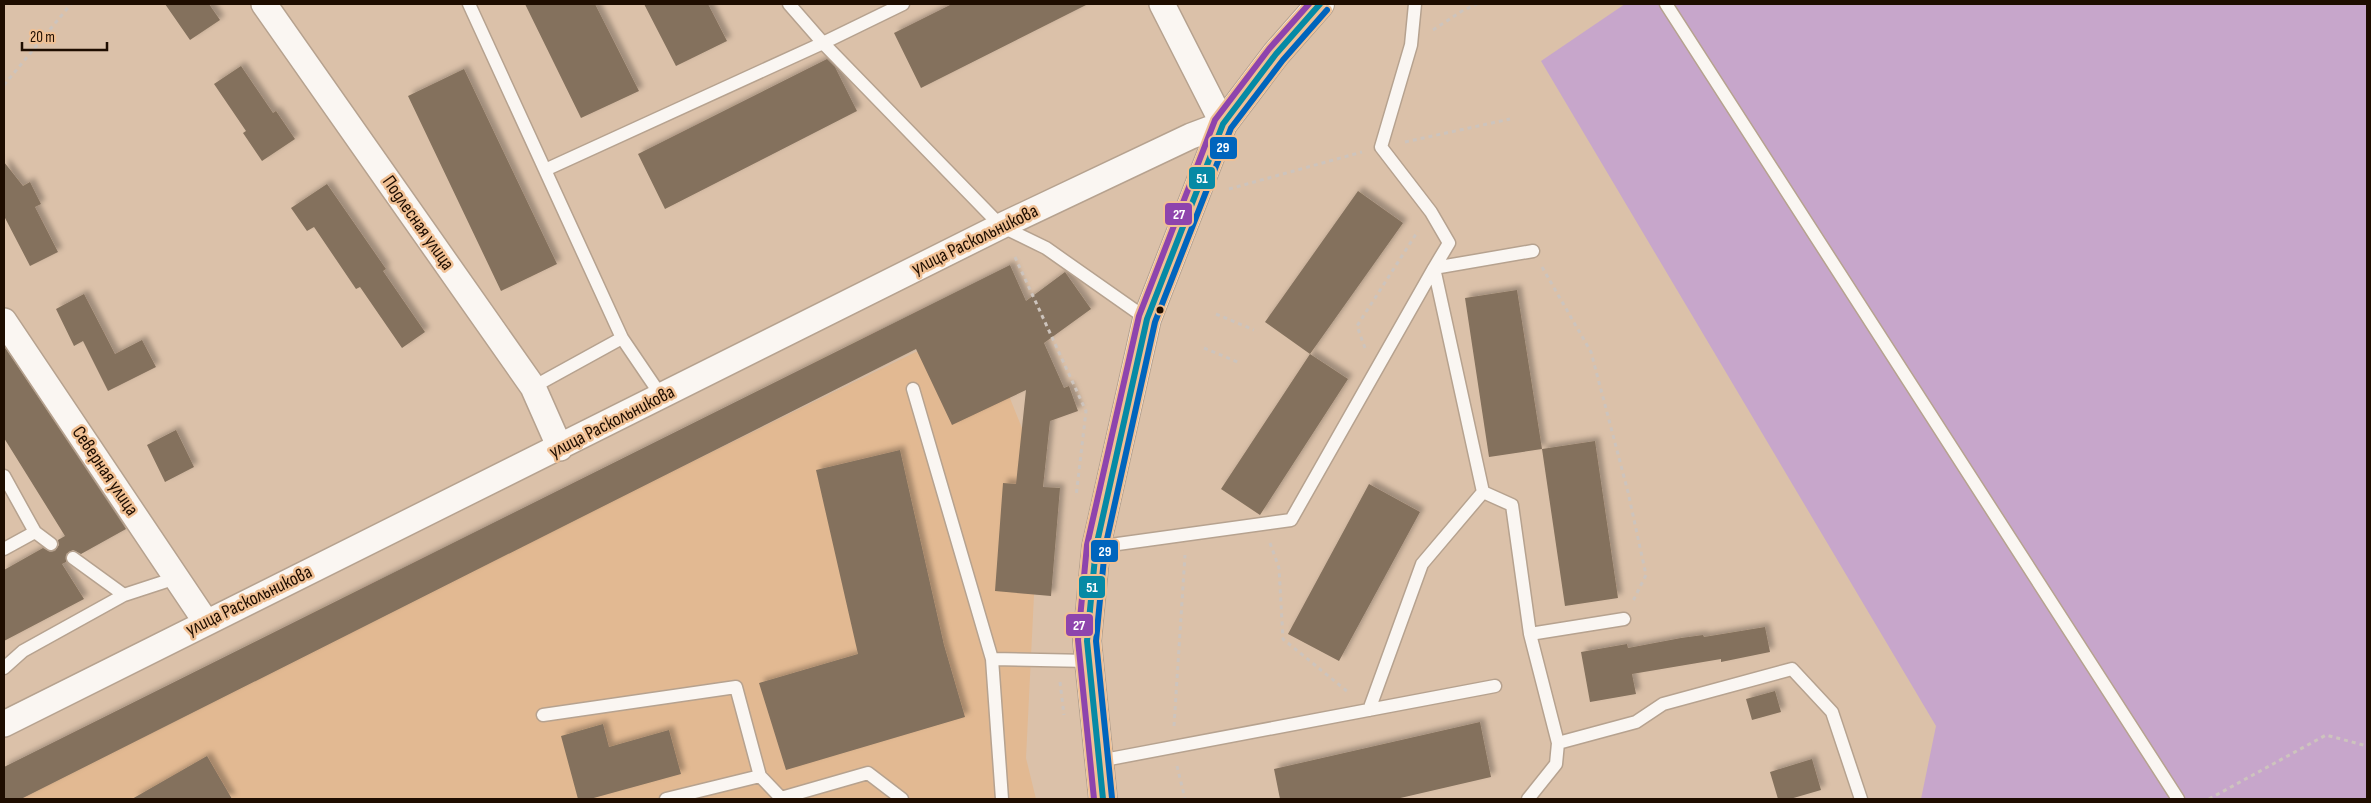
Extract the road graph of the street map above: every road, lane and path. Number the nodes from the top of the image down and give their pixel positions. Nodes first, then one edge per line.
1 (71, 4) edge
2 (264, 4) edge
3 (469, 4) edge
4 (789, 4) edge
5 (903, 4) edge
6 (1162, 4) edge
7 (1320, 4) edge
8 (1415, 4) edge
9 (1477, 4) edge
10 (1666, 4) edge
11 (823, 43) junction
12 (1411, 45) junction
13 (4, 85) edge
14 (1510, 119) dead end
15 (1224, 124) junction
16 (1381, 147) junction
17 (545, 170) junction
18 (1195, 199) junction
19 (1431, 212) junction
20 (1001, 226) junction
21 (1533, 251) joint
22 (1434, 268) junction
23 (1151, 310) junction
24 (1216, 314) dead end
25 (4, 321) edge
26 (1254, 330) dead end
27 (622, 338) junction
28 (1204, 348) dead end
29 (1240, 363) dead end
30 (1374, 374) junction
31 (533, 387) junction
32 (913, 389) dead end
33 (662, 397) junction
34 (560, 448) junction
35 (4, 476) edge
36 (1483, 492) junction
37 (1075, 506) dead end
38 (1262, 524) junction
39 (34, 532) junction
40 (1186, 534) junction
41 (51, 544) dead end
42 (1096, 547) junction
43 (4, 549) edge
44 (73, 558) dead end
45 (176, 578) junction
46 (124, 595) junction
47 (1624, 619) joint
48 (206, 622) junction
49 (1530, 634) junction
50 (992, 659) junction
51 (1057, 660) junction
52 (1089, 661) junction
53 (4, 668) edge
54 (1496, 686) dead end
55 (1369, 710) junction
56 (543, 715) dead end
57 (1064, 720) dead end
58 (4, 724) edge
59 (1558, 743) junction
60 (2367, 746) edge
61 (1173, 747) junction
62 (1099, 761) junction
63 (760, 776) junction
64 (782, 798) edge
65 (666, 799) edge
66 (902, 799) edge
67 (1002, 799) edge
68 (1103, 799) edge
69 (1184, 799) edge
70 (1528, 799) edge
71 (1861, 799) edge
72 (2178, 799) edge
73 (2209, 799) edge

1 - 13 path
2 - 31 street, Подлесная улица
3 - 17 lane
4 - 11 lane
5 - 11 lane
6 - 15 street
7 - 15 main road
8 - 12 lane
9 - 12 path
10 - 72 lane
11 - 17 lane
11 - 20 lane
12 - 16 lane
14 - 16 path
15 - 18 main road
15 - 20 street, улица Раскольникова
16 - 18 path
16 - 19 lane
17 - 27 lane
18 - 23 main road
19 - 22 lane
19 - 30 path
20 - 23 lane
20 - 33 street, улица Раскольникова
20 - 37 path
21 - 22 lane
21 - 47 path
22 - 30 lane
22 - 36 lane
23 - 42 main road
24 - 26 path
25 - 45 street, Северная улица
27 - 31 lane
27 - 33 lane
28 - 29 path
30 - 38 lane
31 - 34 street, Подлесная улица
32 - 50 lane
33 - 34 street, улица Раскольникова
34 - 48 street, улица Раскольникова
35 - 39 lane
36 - 49 lane
36 - 55 lane
38 - 40 lane
38 - 55 path
39 - 41 lane
39 - 43 lane
40 - 42 lane
40 - 61 path
42 - 52 main road
44 - 46 lane
45 - 46 lane
45 - 48 street, Северная улица
46 - 53 lane
47 - 49 lane
48 - 58 street, улица Раскольникова
49 - 59 lane
50 - 51 lane
50 - 67 lane
51 - 52 lane
51 - 57 path
52 - 62 main road
54 - 55 lane
55 - 61 lane
56 - 63 lane
59 - 70 lane
59 - 71 lane
60 - 73 path
61 - 62 lane
61 - 69 path
62 - 68 main road
63 - 64 lane
63 - 65 lane
64 - 66 lane

